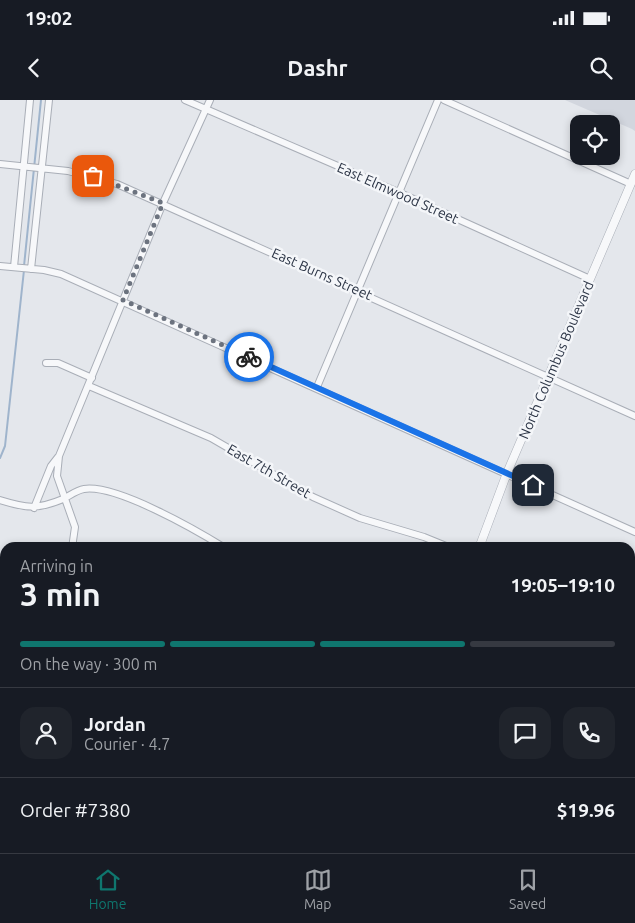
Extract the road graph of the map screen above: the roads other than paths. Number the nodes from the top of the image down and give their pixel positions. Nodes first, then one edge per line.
1 (30, 100) edge
2 (49, 100) edge
3 (185, 100) edge
4 (210, 100) edge
5 (438, 100) edge
6 (444, 100) edge
7 (206, 109) junction
8 (0, 164) edge
9 (23, 166) junction
10 (42, 168) junction
11 (635, 174) edge
12 (631, 184) junction
13 (398, 192) junction
14 (163, 203) junction
15 (0, 266) edge
16 (14, 267) junction
17 (31, 269) junction
18 (590, 279) junction
19 (358, 290) junction
20 (123, 300) junction
21 (46, 363) dead end
22 (549, 377) junction
23 (92, 378) junction
24 (89, 386) junction
25 (316, 387) junction
26 (635, 416) edge
27 (59, 456) junction
28 (507, 473) junction
29 (64, 498) junction
30 (0, 500) edge
31 (34, 508) junction
32 (635, 532) edge
33 (73, 542) edge
34 (215, 542) edge
35 (438, 542) edge
36 (481, 542) edge

1 - 9 street
2 - 10 street
3 - 7 street, East Elmwood Street
4 - 7 street
5 - 13 street
6 - 12 street
7 - 13 street, East Elmwood Street
7 - 14 street
8 - 9 street, East Burns Street
9 - 10 street, East Burns Street
9 - 16 street
10 - 14 street, East Burns Street
10 - 17 street
11 - 12 street, North Columbus Boulevard
12 - 18 street, North Columbus Boulevard
13 - 18 street, East Elmwood Street
13 - 19 street
14 - 19 street, East Burns Street
14 - 20 street
15 - 16 street
16 - 17 street
17 - 20 street
18 - 22 street, North Columbus Boulevard
19 - 22 street, East Burns Street
19 - 25 street
20 - 23 street
20 - 25 street
21 - 23 street
22 - 26 street, East Burns Street
22 - 28 street, North Columbus Boulevard
23 - 24 street
24 - 27 street
24 - 35 street, East 7th Street
25 - 28 street
27 - 29 street
27 - 31 street
28 - 32 street
28 - 36 street, North Columbus Boulevard
29 - 31 street
29 - 33 street
29 - 34 street
30 - 31 street

